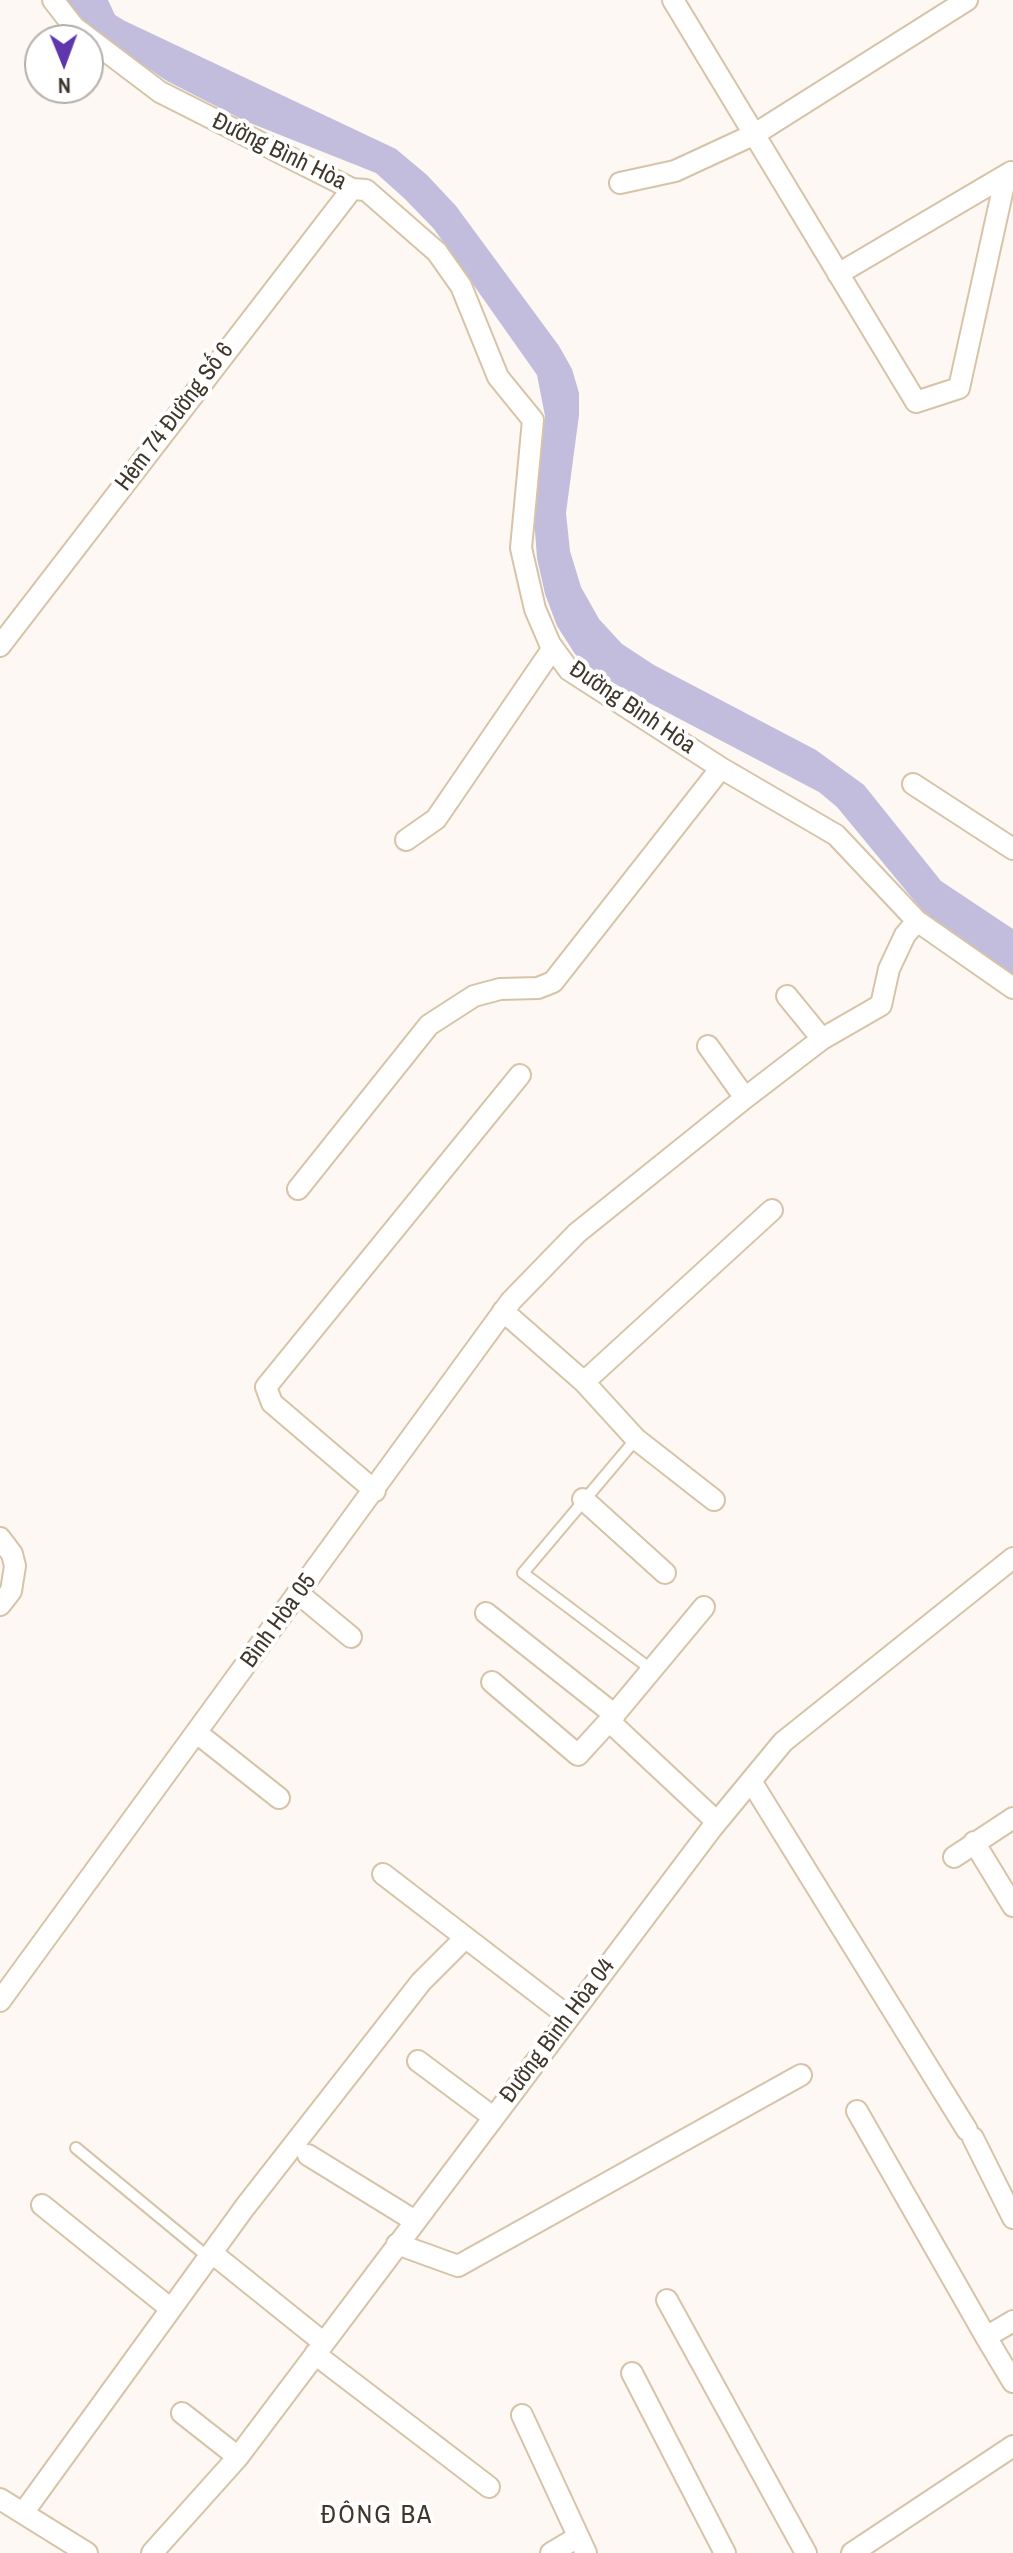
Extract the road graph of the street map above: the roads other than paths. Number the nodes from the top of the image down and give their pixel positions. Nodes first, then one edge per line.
1 (53, 0) edge
2 (673, 0) edge
3 (967, 0) edge
4 (755, 134) junction
5 (1010, 172) edge
6 (620, 183) dead end
7 (352, 189) junction
8 (838, 274) junction
9 (0, 646) edge
10 (553, 648) junction
11 (721, 768) junction
12 (913, 784) dead end
13 (406, 840) dead end
14 (1013, 849) edge
15 (917, 921) junction
16 (1013, 988) edge
17 (787, 996) dead end
18 (822, 1039) junction
19 (708, 1046) dead end
20 (520, 1075) dead end
21 (745, 1098) junction
22 (298, 1189) dead end
23 (772, 1210) dead end
24 (503, 1311) junction
25 (584, 1382) junction
26 (636, 1439) junction
27 (375, 1491) junction
28 (583, 1499) junction
29 (714, 1500) dead end
30 (0, 1538) edge
31 (1013, 1558) edge
32 (665, 1573) dead end
33 (299, 1594) junction
34 (0, 1605) edge
35 (704, 1607) dead end
36 (486, 1613) dead end
37 (351, 1637) dead end
38 (652, 1670) junction
39 (492, 1682) dead end
40 (612, 1718) junction
41 (197, 1733) junction
42 (751, 1781) junction
43 (279, 1798) dead end
44 (1013, 1818) edge
45 (717, 1822) junction
46 (974, 1842) junction
47 (954, 1857) dead end
48 (383, 1874) dead end
49 (1013, 1906) edge
50 (465, 1938) junction
51 (0, 2001) edge
52 (569, 2017) junction
53 (418, 2061) dead end
54 (801, 2075) dead end
55 (857, 2111) dead end
56 (493, 2117) junction
57 (76, 2148) dead end
58 (308, 2155) dead end
59 (42, 2205) dead end
60 (1013, 2218) edge
61 (415, 2221) junction
62 (397, 2244) junction
63 (210, 2255) junction
64 (667, 2300) dead end
65 (171, 2309) junction
66 (1013, 2321) edge
67 (986, 2337) junction
68 (320, 2349) junction
69 (632, 2373) dead end
70 (1013, 2382) edge
71 (182, 2413) dead end
72 (522, 2415) dead end
73 (1013, 2446) edge
74 (238, 2457) junction
75 (489, 2487) dead end
76 (0, 2499) edge
77 (23, 2513) junction
78 (582, 2545) edge
79 (87, 2553) edge
80 (152, 2553) edge
81 (551, 2553) edge
82 (725, 2553) edge
83 (806, 2553) edge
84 (852, 2553) edge

1 - 7 street, Đường Bình Hòa
2 - 4 street
3 - 4 street
4 - 6 street
4 - 8 street
5 - 8 street
5 - 8 street
7 - 9 street, Hẻm 74 Đường Số 6
7 - 10 street, Đường Bình Hòa
10 - 11 street, Đường Bình Hòa
10 - 13 street
11 - 15 street, Đường Bình Hòa
11 - 22 street
12 - 14 street
15 - 16 street, Đường Bình Hòa
15 - 18 street
17 - 18 street
18 - 21 street
19 - 21 street
20 - 27 street
21 - 24 street, Bình Hòa 05
23 - 25 street
24 - 25 street
24 - 27 street, Bình Hòa 05
25 - 26 street
26 - 28 lane
26 - 29 street
27 - 33 street, Bình Hòa 05
28 - 32 street
28 - 38 lane
30 - 34 street
31 - 42 street, Đường Bình Hòa 04
33 - 37 street
33 - 41 street, Bình Hòa 05
35 - 38 street
36 - 40 street
38 - 40 street
39 - 40 street
40 - 45 street
41 - 43 street
41 - 51 street, Bình Hòa 05
42 - 45 street, Đường Bình Hòa 04
42 - 60 street
44 - 46 street
45 - 52 street, Đường Bình Hòa 04
46 - 47 street
46 - 49 street
48 - 50 street
50 - 52 street
50 - 63 street
52 - 56 street, Đường Bình Hòa 04
53 - 56 street
54 - 62 street
55 - 67 street
56 - 61 street, Đường Bình Hòa 04
57 - 63 lane
58 - 61 street
59 - 65 street
61 - 62 street, Đường Bình Hòa 04
62 - 68 street, Đường Bình Hòa 04
63 - 65 street
63 - 68 street
64 - 83 street
65 - 77 street
66 - 67 street
67 - 70 street
68 - 74 street, Đường Bình Hòa 04
68 - 75 street
69 - 82 street
71 - 74 street
72 - 78 street
73 - 84 street
74 - 80 street, Đường Bình Hòa 04
76 - 77 street
77 - 79 street
78 - 81 street

